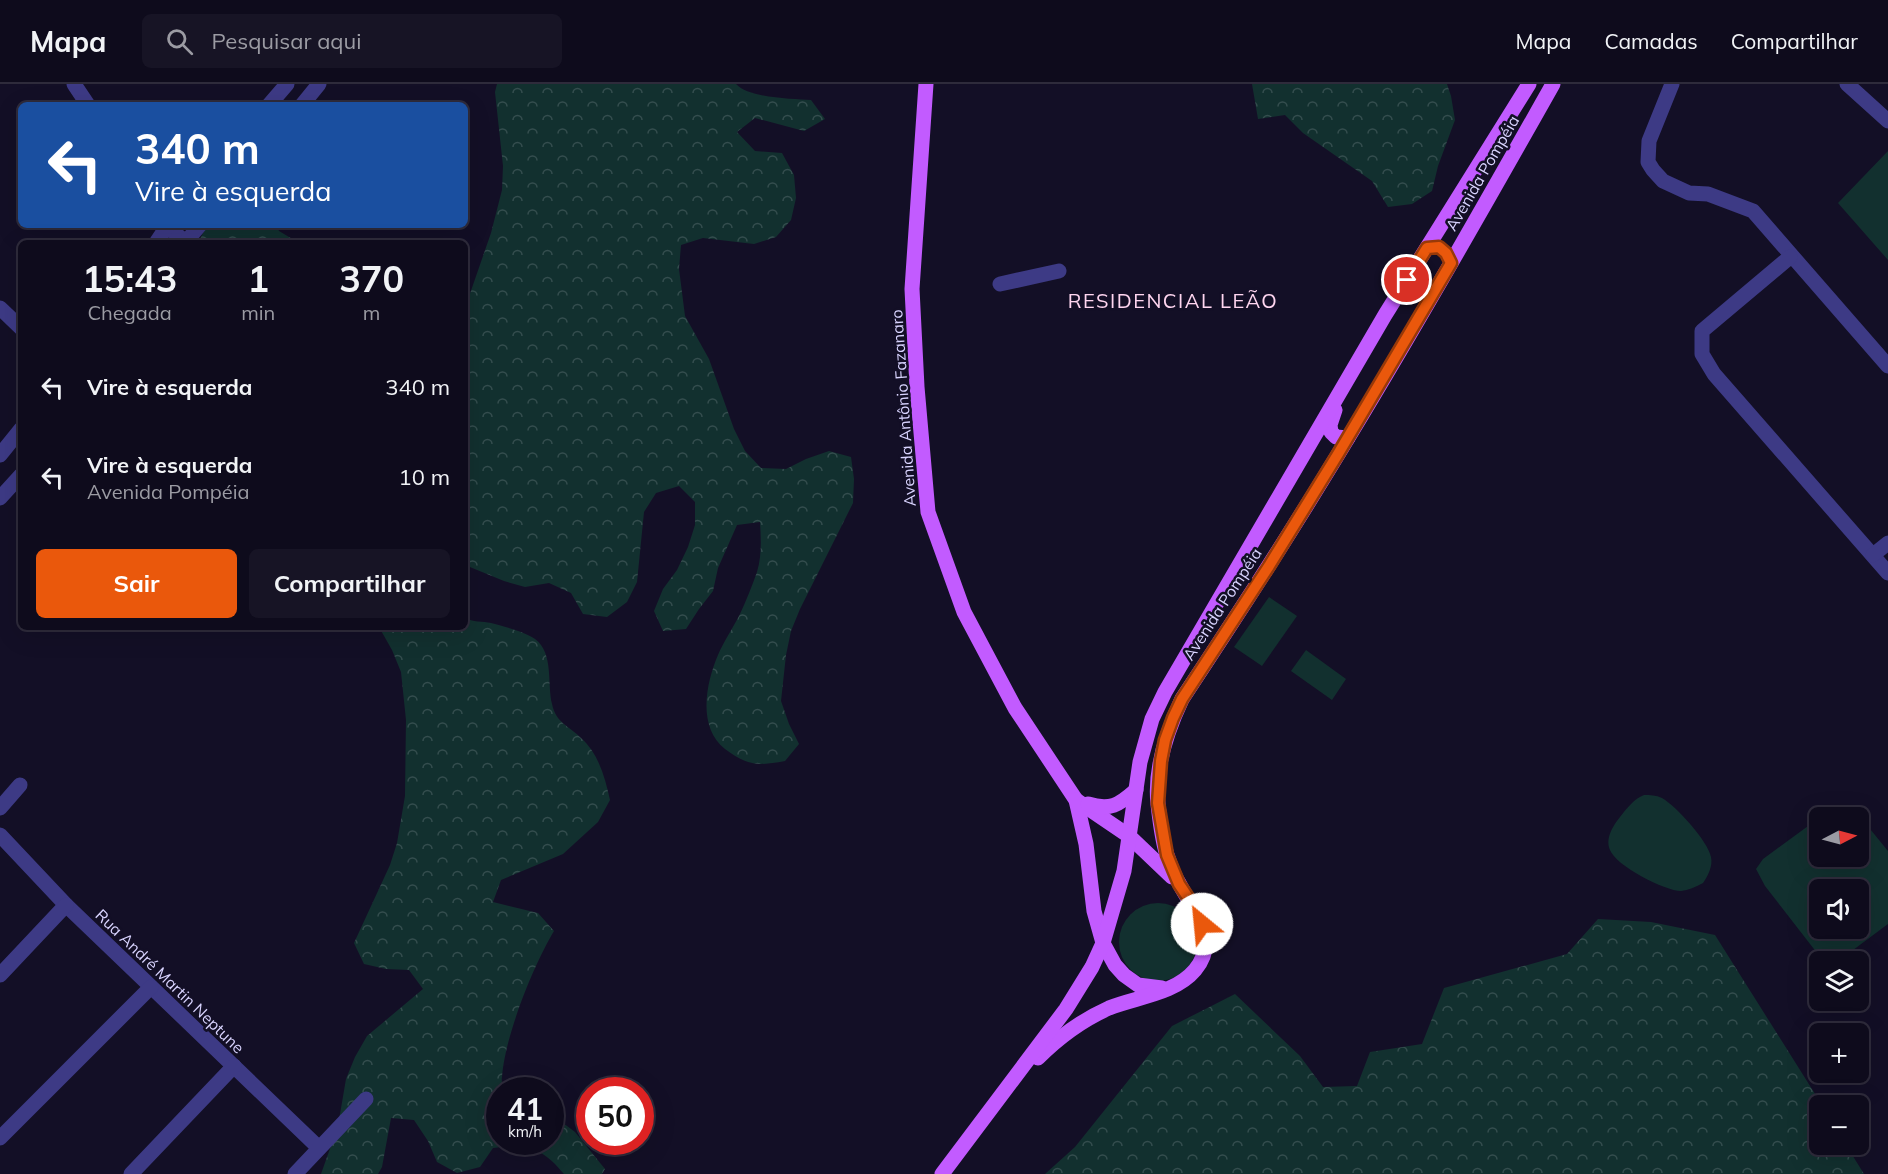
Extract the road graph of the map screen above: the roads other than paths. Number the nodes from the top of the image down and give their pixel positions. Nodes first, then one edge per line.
1 (74, 84) edge
2 (319, 84) edge
3 (926, 84) edge
4 (1529, 84) edge
5 (1553, 84) edge
6 (1672, 84) edge
7 (1847, 84) edge
8 (86, 102) edge
9 (304, 102) edge
10 (1888, 121) edge
11 (168, 228) edge
12 (198, 228) edge
13 (184, 240) edge
14 (188, 240) edge
15 (1427, 248) junction
16 (1790, 257) junction
17 (1451, 263) junction
18 (1059, 271) dead end
19 (1000, 284) dead end
20 (0, 308) edge
21 (18, 325) edge
22 (1888, 366) edge
23 (1342, 391) junction
24 (18, 433) edge
25 (1348, 438) junction
26 (0, 454) edge
27 (18, 478) edge
28 (0, 498) edge
29 (1888, 543) edge
30 (1883, 565) edge
31 (20, 785) dead end
32 (1136, 790) junction
33 (1076, 800) junction
34 (0, 808) edge
35 (0, 835) edge
36 (1129, 836) junction
37 (1179, 884) junction
38 (66, 905) junction
39 (1103, 943) junction
40 (0, 975) edge
41 (151, 987) junction
42 (1171, 987) junction
43 (234, 1066) junction
44 (1006, 1090) junction
45 (366, 1099) dead end
46 (0, 1138) edge
47 (319, 1148) junction
48 (131, 1174) edge
49 (295, 1174) edge
50 (942, 1174) edge

1 - 8 street
2 - 9 street
3 - 33 main road, Avenida Antônio Fazanaro
4 - 15 main road, Avenida Pompéia
5 - 17 main road, Avenida Pompéia
6 - 16 street
7 - 10 street
11 - 13 street
12 - 14 street
15 - 17 main road
15 - 23 main road, Avenida Pompéia
16 - 22 street
16 - 30 street
17 - 25 main road, Avenida Pompéia
18 - 19 street
20 - 21 street
23 - 25 main road
23 - 32 main road, Avenida Pompéia
24 - 26 street
25 - 37 main road, Avenida Pompéia
27 - 28 street
29 - 30 street
31 - 34 street
32 - 33 main road
32 - 36 main road, Avenida Pompéia
33 - 36 main road, Avenida Antônio Fazanaro
33 - 39 main road, Avenida Antônio Fazanaro
35 - 38 street, Rua André Martin Neptune
36 - 37 main road, Avenida Antônio Fazanaro
36 - 39 main road, Avenida Pompéia
37 - 42 main road, Avenida Pompéia
38 - 40 street
38 - 41 street, Rua André Martin Neptune
39 - 42 main road, Avenida Antônio Fazanaro
39 - 44 main road, Avenida Pompéia
41 - 43 street, Rua André Martin Neptune
41 - 46 street
42 - 44 main road, Avenida Pompéia
43 - 47 street, Rua André Martin Neptune
43 - 48 street
44 - 50 main road, Avenida Pompéia
45 - 47 street
47 - 49 street

